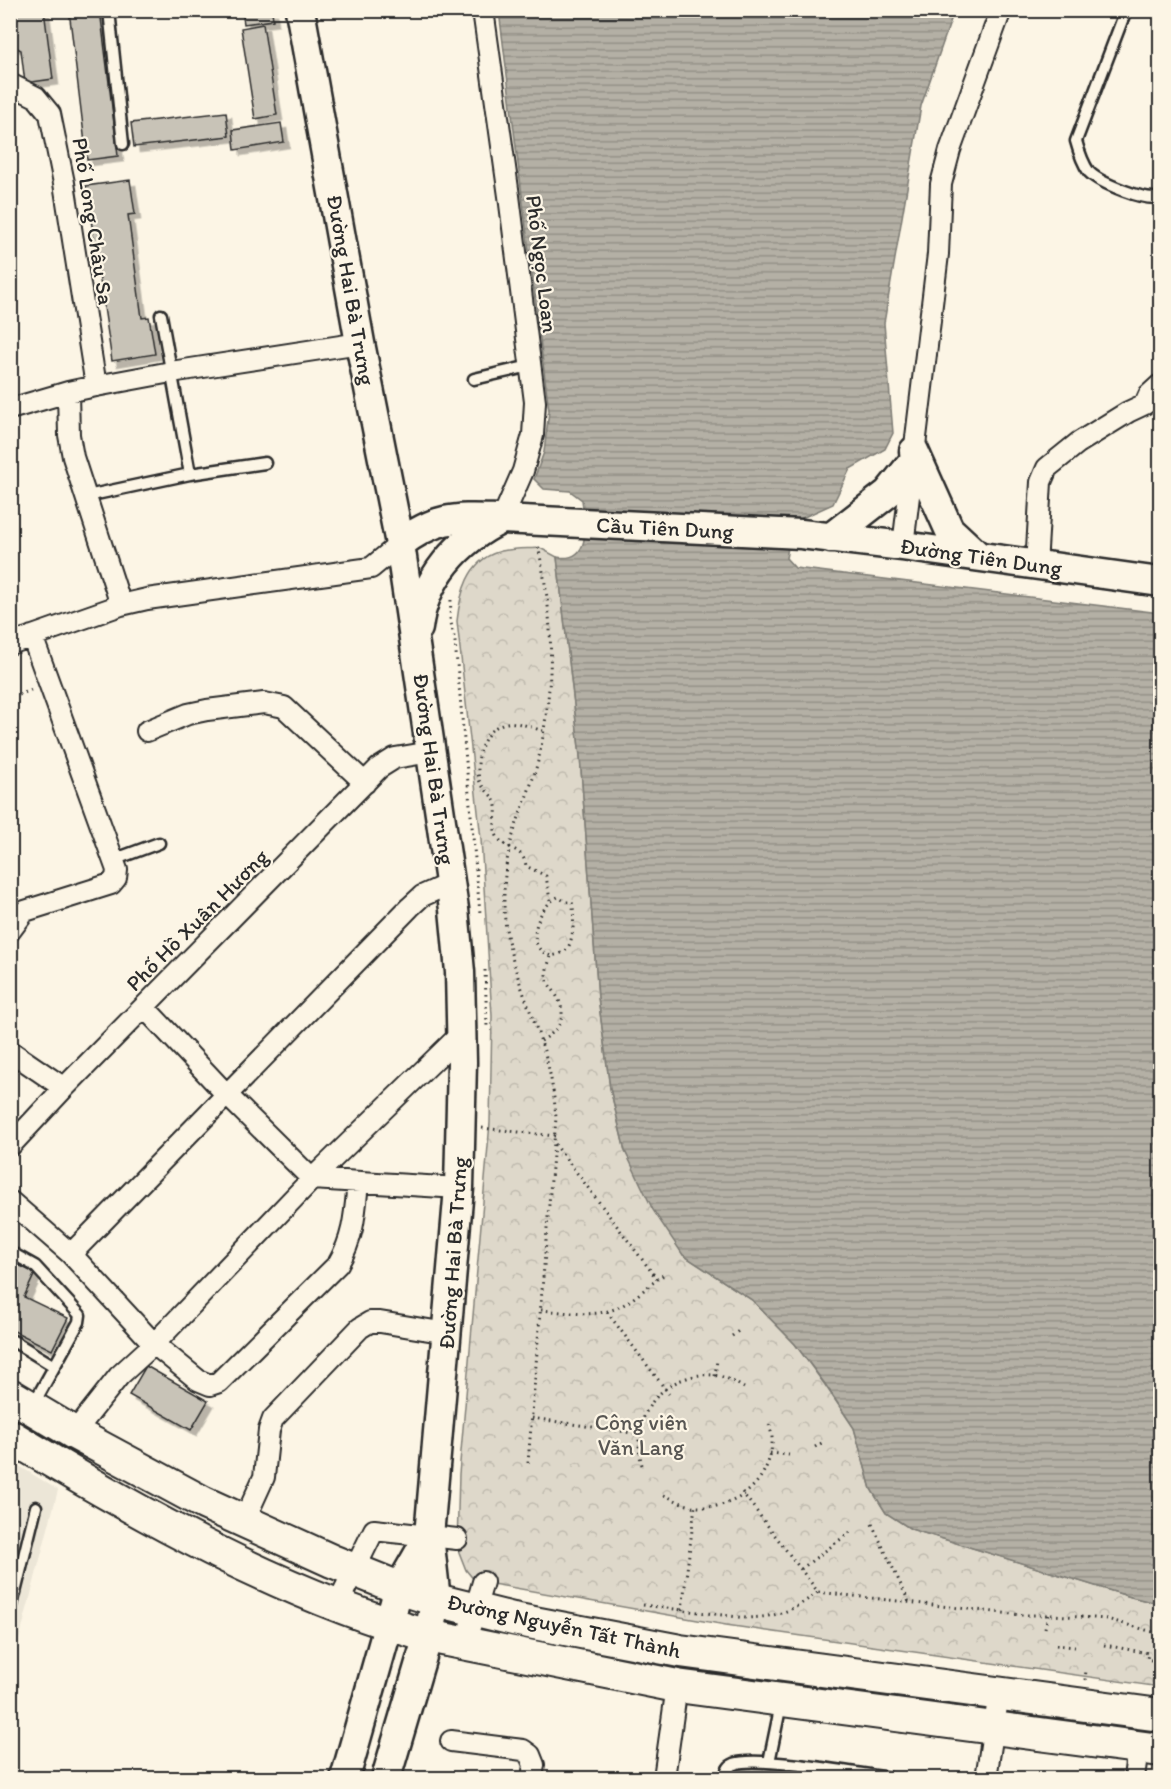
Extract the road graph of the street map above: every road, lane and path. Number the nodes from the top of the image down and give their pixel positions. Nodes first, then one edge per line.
1 (109, 10) edge
2 (300, 10) edge
3 (483, 10) edge
4 (1001, 10) edge
5 (1126, 10) edge
6 (10, 84) edge
7 (123, 144) dead end
8 (1161, 197) edge
9 (161, 315) dead end
10 (360, 343) junction
11 (530, 366) junction
12 (171, 372) junction
13 (474, 379) dead end
14 (1161, 385) edge
15 (96, 386) junction
16 (68, 392) junction
17 (1153, 408) edge
18 (10, 410) edge
19 (914, 456) junction
20 (265, 463) dead end
21 (190, 474) junction
22 (87, 496) junction
23 (523, 527) junction
24 (801, 534) joint
25 (830, 538) junction
26 (400, 544) junction
27 (903, 546) junction
28 (978, 556) junction
29 (1036, 566) junction
30 (1161, 582) edge
31 (121, 605) junction
32 (32, 636) junction
33 (10, 644) edge
34 (417, 660) junction
35 (147, 731) dead end
36 (543, 731) junction
37 (431, 752) junction
38 (365, 783) junction
39 (159, 843) dead end
40 (510, 847) junction
41 (113, 860) junction
42 (451, 883) junction
43 (550, 900) junction
44 (18, 909) edge
45 (10, 931) edge
46 (551, 956) junction
47 (144, 1007) junction
48 (462, 1033) junction
49 (541, 1041) junction
50 (10, 1051) edge
51 (64, 1088) junction
52 (226, 1095) junction
53 (483, 1128) dead end
54 (555, 1136) junction
55 (554, 1143) junction
56 (10, 1146) edge
57 (312, 1179) junction
58 (358, 1182) junction
59 (459, 1188) junction
60 (10, 1201) edge
61 (10, 1252) edge
62 (71, 1254) junction
63 (663, 1275) dead end
64 (657, 1279) junction
65 (540, 1310) junction
66 (607, 1312) junction
67 (741, 1329) dead end
68 (447, 1333) junction
69 (732, 1336) dead end
70 (13, 1341) dead end
71 (154, 1344) junction
72 (717, 1360) dead end
73 (54, 1366) junction
74 (715, 1376) junction
75 (744, 1388) dead end
76 (665, 1389) junction
77 (669, 1394) dead end
78 (21, 1401) edge
79 (532, 1418) junction
80 (769, 1421) dead end
81 (74, 1433) junction
82 (639, 1434) junction
83 (10, 1436) edge
84 (825, 1441) dead end
85 (815, 1448) dead end
86 (770, 1453) junction
87 (789, 1455) dead end
88 (528, 1463) dead end
89 (642, 1466) dead end
90 (743, 1494) junction
91 (664, 1495) dead end
92 (695, 1506) junction
93 (36, 1507) dead end
94 (244, 1521) junction
95 (872, 1524) dead end
96 (853, 1530) dead end
97 (429, 1536) junction
98 (457, 1539) dead end
99 (801, 1569) junction
100 (354, 1570) junction
101 (399, 1588) junction
102 (818, 1592) junction
103 (479, 1596) junction
104 (436, 1600) junction
105 (909, 1602) junction
106 (337, 1605) junction
107 (643, 1605) dead end
108 (682, 1610) junction
109 (10, 1613) edge
110 (1048, 1614) junction
111 (388, 1625) junction
112 (1046, 1628) dead end
113 (1161, 1634) edge
114 (428, 1636) junction
115 (465, 1644) junction
116 (1056, 1645) dead end
117 (1104, 1645) dead end
118 (1075, 1647) dead end
119 (1161, 1662) edge
120 (1086, 1670) dead end
121 (1084, 1685) dead end
122 (676, 1686) junction
123 (999, 1693) junction
124 (781, 1700) junction
125 (1161, 1715) edge
126 (994, 1728) junction
127 (451, 1741) dead end
128 (1149, 1748) edge
129 (769, 1762) junction
130 (889, 1778) edge
131 (345, 1779) edge
132 (386, 1779) edge
133 (532, 1779) edge
134 (664, 1779) edge
135 (724, 1779) edge
136 (986, 1779) edge
137 (1134, 1779) edge

1 - 7 lane
2 - 10 street, Đường Hai Bà Trưng
3 - 11 street, Phố Ngọc Loan
4 - 19 street
5 - 8 lane
6 - 15 street, Phố Long Châu Sa
9 - 12 lane
10 - 12 street
10 - 26 street, Đường Hai Bà Trưng
11 - 13 lane
11 - 23 street, Phố Ngọc Loan
12 - 15 street
12 - 21 lane
14 - 17 street
15 - 16 street
16 - 18 street
16 - 22 street
17 - 29 street
19 - 25 street
19 - 27 street
19 - 28 street
20 - 21 lane
21 - 22 lane
22 - 31 street
23 - 24 street, Cầu Tiên Dung
23 - 26 street
23 - 34 street
23 - 36 path
24 - 25 street, Đường Tiên Dung
25 - 27 street, Đường Tiên Dung
26 - 31 street
26 - 34 street, Đường Hai Bà Trưng
27 - 28 street, Đường Tiên Dung
28 - 29 street, Đường Tiên Dung
29 - 30 street, Đường Tiên Dung
31 - 32 street
32 - 33 street
32 - 41 street
34 - 37 street, Đường Hai Bà Trưng
35 - 38 street
36 - 40 path
36 - 40 path
37 - 38 street, Phố Hồ Xuân Hương
37 - 42 street, Đường Hai Bà Trưng
38 - 47 street, Phố Hồ Xuân Hương
39 - 41 lane
40 - 43 path
40 - 49 path
41 - 44 street
42 - 48 street, Đường Hai Bà Trưng
42 - 52 street
43 - 46 path
43 - 46 path
44 - 45 street
46 - 49 path
47 - 51 street, Phố Hồ Xuân Hương
47 - 52 street
48 - 57 street
48 - 59 street, Đường Hai Bà Trưng
49 - 54 path
50 - 51 street
51 - 56 street, Phố Hồ Xuân Hương
52 - 57 street
52 - 62 street
53 - 54 path
54 - 55 path
55 - 64 path
55 - 65 path
57 - 58 street
57 - 71 street
58 - 59 street
58 - 71 street
59 - 68 street, Đường Hai Bà Trưng
60 - 62 street
61 - 73 lane
62 - 71 street
63 - 64 path
64 - 66 path
65 - 66 path
65 - 79 path
66 - 76 path
67 - 69 path
68 - 94 street
68 - 97 street, Đường Hai Bà Trưng
70 - 73 lane
71 - 81 street
72 - 74 path
73 - 78 lane
74 - 75 path
74 - 76 path
76 - 77 path
76 - 82 path
78 - 81 main road, Đường Nguyễn Tất Thành
79 - 82 path
79 - 88 path
80 - 86 path
81 - 94 main road, Đường Nguyễn Tất Thành
82 - 89 path
83 - 106 main road, Đường Nguyễn Tất Thành
84 - 85 path
86 - 87 path
86 - 90 path
90 - 92 path
90 - 99 path
91 - 92 path
92 - 108 path
93 - 109 lane
94 - 100 main road, Đường Nguyễn Tất Thành
95 - 105 path
96 - 99 path
97 - 98 street
97 - 100 street
97 - 101 street, Đường Hai Bà Trưng
97 - 104 street, Đường Hai Bà Trưng
99 - 102 path
100 - 101 main road, Đường Nguyễn Tất Thành
100 - 106 street
101 - 104 main road, Đường Nguyễn Tất Thành
101 - 111 street, Đường Hai Bà Trưng
102 - 105 path
102 - 108 path
103 - 104 main road, Đường Nguyễn Tất Thành
103 - 115 street
103 - 123 main road, Đường Nguyễn Tất Thành
104 - 114 street, Đường Hai Bà Trưng
105 - 110 path
106 - 111 main road, Đường Nguyễn Tất Thành
107 - 108 path
110 - 112 path
110 - 113 path
111 - 114 main road, Đường Nguyễn Tất Thành
111 - 131 street, Đường Hai Bà Trưng
114 - 115 main road, Đường Nguyễn Tất Thành
114 - 132 street, Đường Hai Bà Trưng
115 - 122 main road, Đường Nguyễn Tất Thành
116 - 118 path
117 - 119 path
120 - 121 path
122 - 124 main road, Đường Nguyễn Tất Thành
122 - 134 street
123 - 125 main road, Đường Nguyễn Tất Thành
123 - 126 street
124 - 126 main road, Đường Nguyễn Tất Thành
124 - 129 lane
126 - 128 main road, Đường Nguyễn Tất Thành
126 - 136 street
127 - 133 street
128 - 137 street
129 - 130 lane
129 - 135 lane

